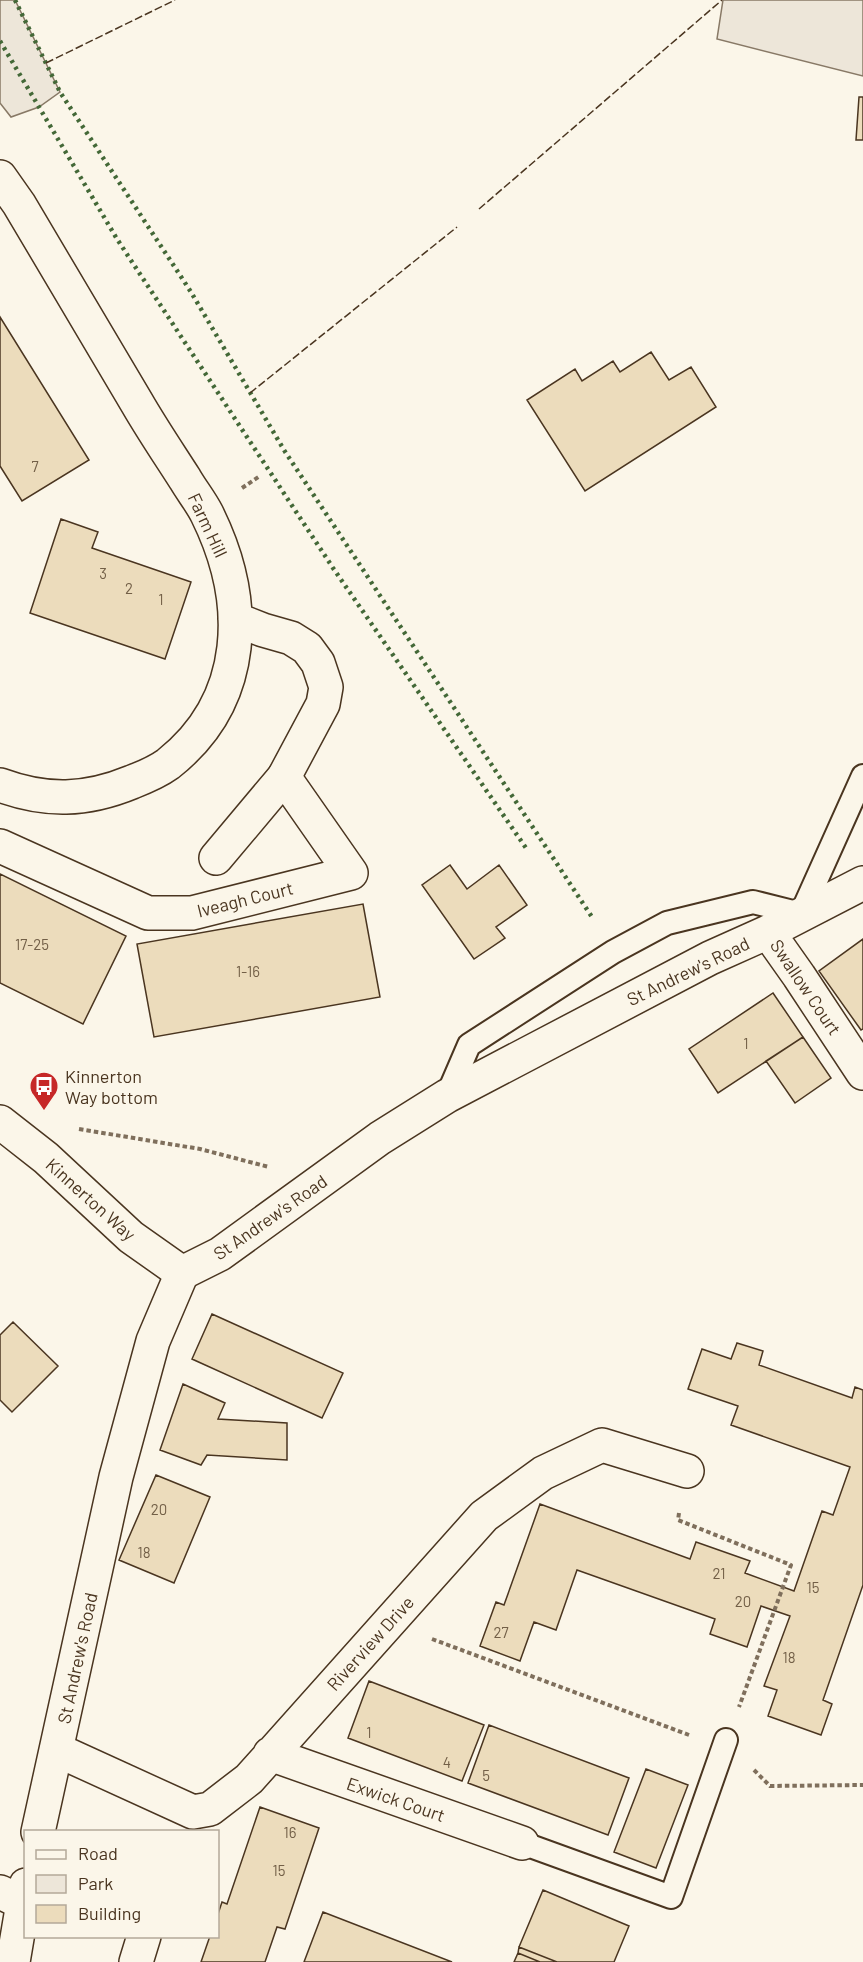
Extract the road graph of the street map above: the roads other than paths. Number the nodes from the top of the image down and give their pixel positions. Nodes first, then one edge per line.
1 (0, 177) edge
2 (235, 619) junction
3 (863, 776) edge
4 (285, 777) junction
5 (0, 785) edge
6 (0, 846) edge
7 (216, 858) dead end
8 (863, 883) edge
9 (801, 914) junction
10 (768, 932) junction
11 (863, 1073) edge
12 (447, 1096) junction
13 (0, 1122) edge
14 (182, 1274) junction
15 (687, 1471) road end
16 (725, 1744) road end
17 (57, 1750) junction
18 (270, 1754) junction
19 (189, 1822) edge
20 (38, 1830) edge
21 (522, 1843) joint
22 (16, 1893) edge
23 (143, 1938) edge
24 (13, 1962) edge
25 (136, 1962) edge

1 - 2 street, Farm Hill
2 - 4 street
2 - 5 street, Farm Hill
3 - 9 lane
4 - 6 street, Iveagh Court
4 - 7 street
8 - 9 street, St Andrew's Road
9 - 10 street, St Andrew's Road
9 - 12 lane
10 - 11 street, Swallow Court
10 - 12 street, St Andrew's Road
12 - 14 street, St Andrew's Road
13 - 14 street, Kinnerton Way
14 - 17 street, St Andrew's Road
15 - 18 street, Riverview Drive
16 - 21 lane
17 - 19 street, Riverview Drive
17 - 20 street, St Andrew's Road
18 - 19 street, Riverview Drive
18 - 21 street, Exwick Court
22 - 24 street
23 - 25 street

